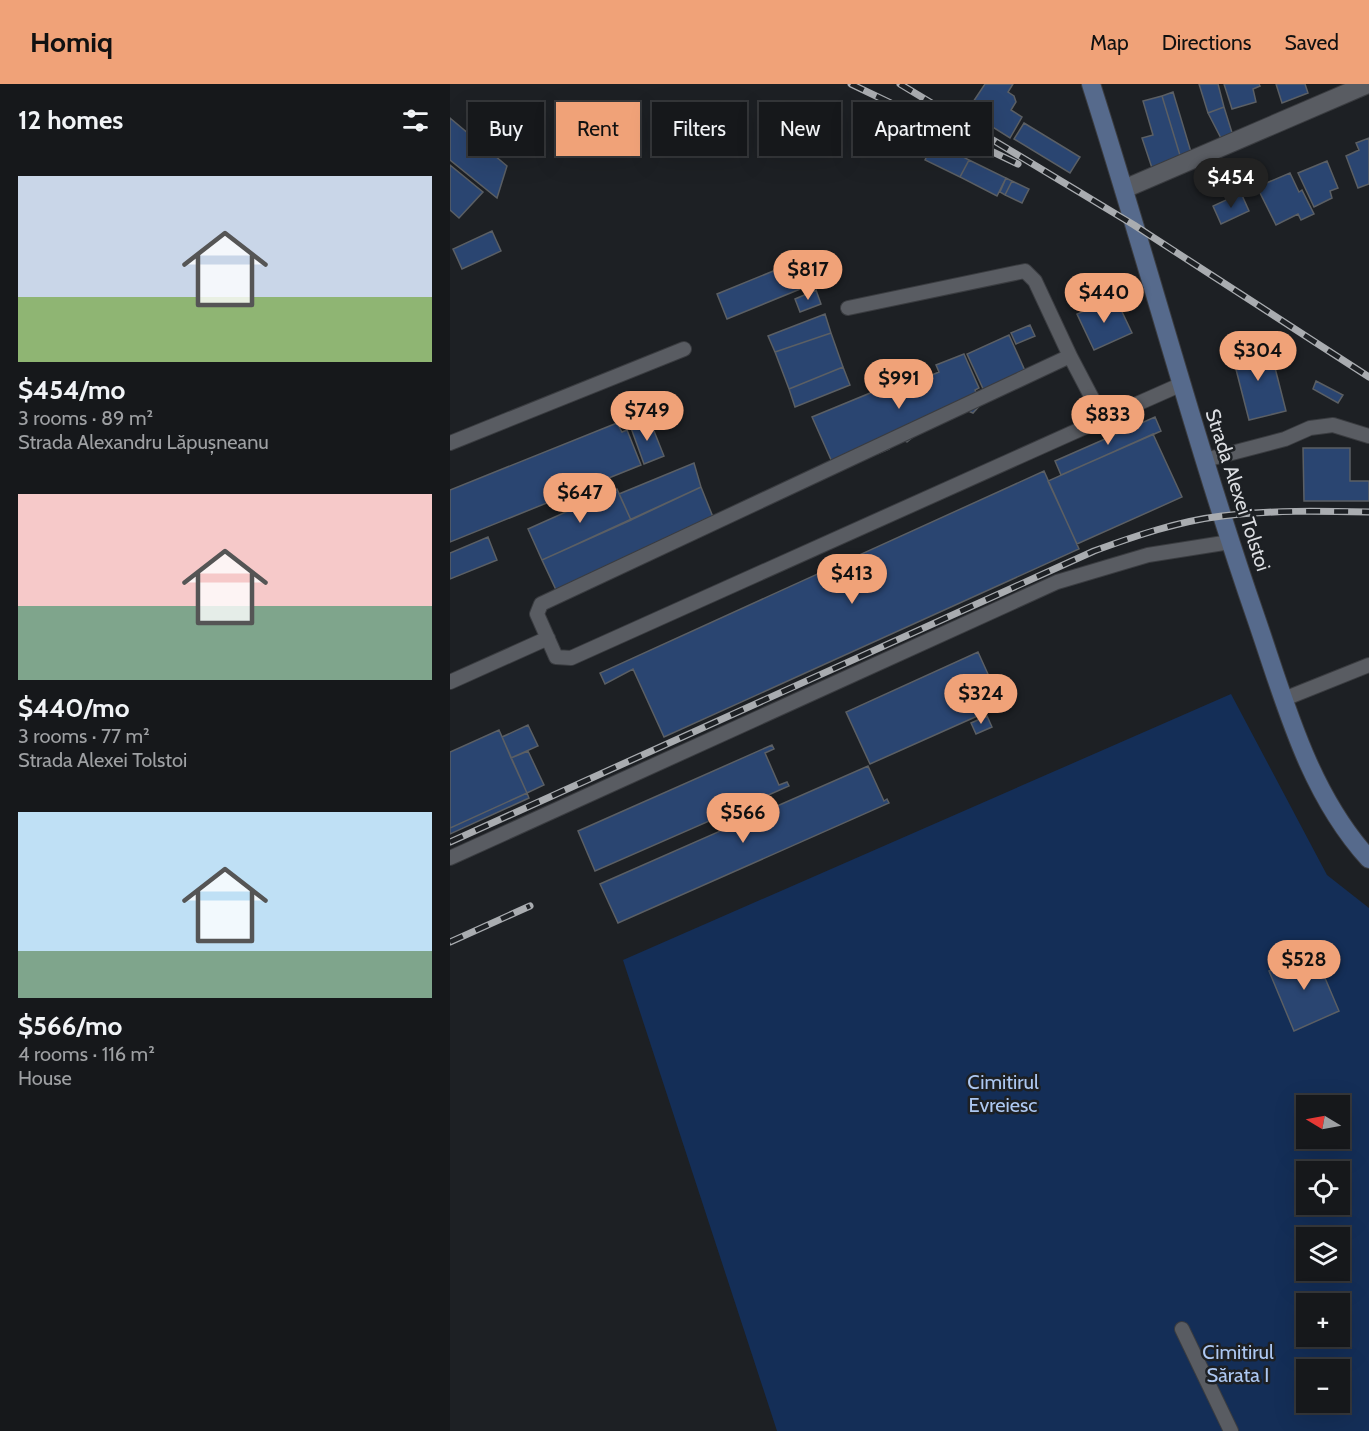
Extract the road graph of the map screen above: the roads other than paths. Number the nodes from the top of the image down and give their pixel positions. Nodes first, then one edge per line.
1 (1090, 84) edge
2 (1368, 84) edge
3 (1124, 189) junction
4 (848, 309) dead end
5 (684, 349) dead end
6 (1070, 356) junction
7 (1182, 384) junction
8 (1103, 419) junction
9 (1369, 436) edge
10 (450, 443) edge
11 (1205, 460) junction
12 (1230, 542) junction
13 (548, 638) junction
14 (1369, 665) edge
15 (450, 682) edge
16 (1284, 699) junction
17 (450, 858) edge
18 (1369, 859) edge
19 (1182, 1329) dead end
20 (1231, 1431) edge

1 - 3 main road, Strada Alexei Tolstoi
2 - 3 street
3 - 7 main road, Strada Alexei Tolstoi
4 - 6 lane
5 - 10 lane
6 - 8 lane
6 - 13 lane
7 - 8 lane
7 - 11 main road, Strada Alexei Tolstoi
8 - 13 lane
9 - 11 lane
11 - 12 main road, Strada Alexei Tolstoi
12 - 16 main road, Strada Alexei Tolstoi
12 - 17 lane
13 - 15 lane
14 - 16 lane
16 - 18 main road, Strada Alexei Tolstoi
19 - 20 lane

